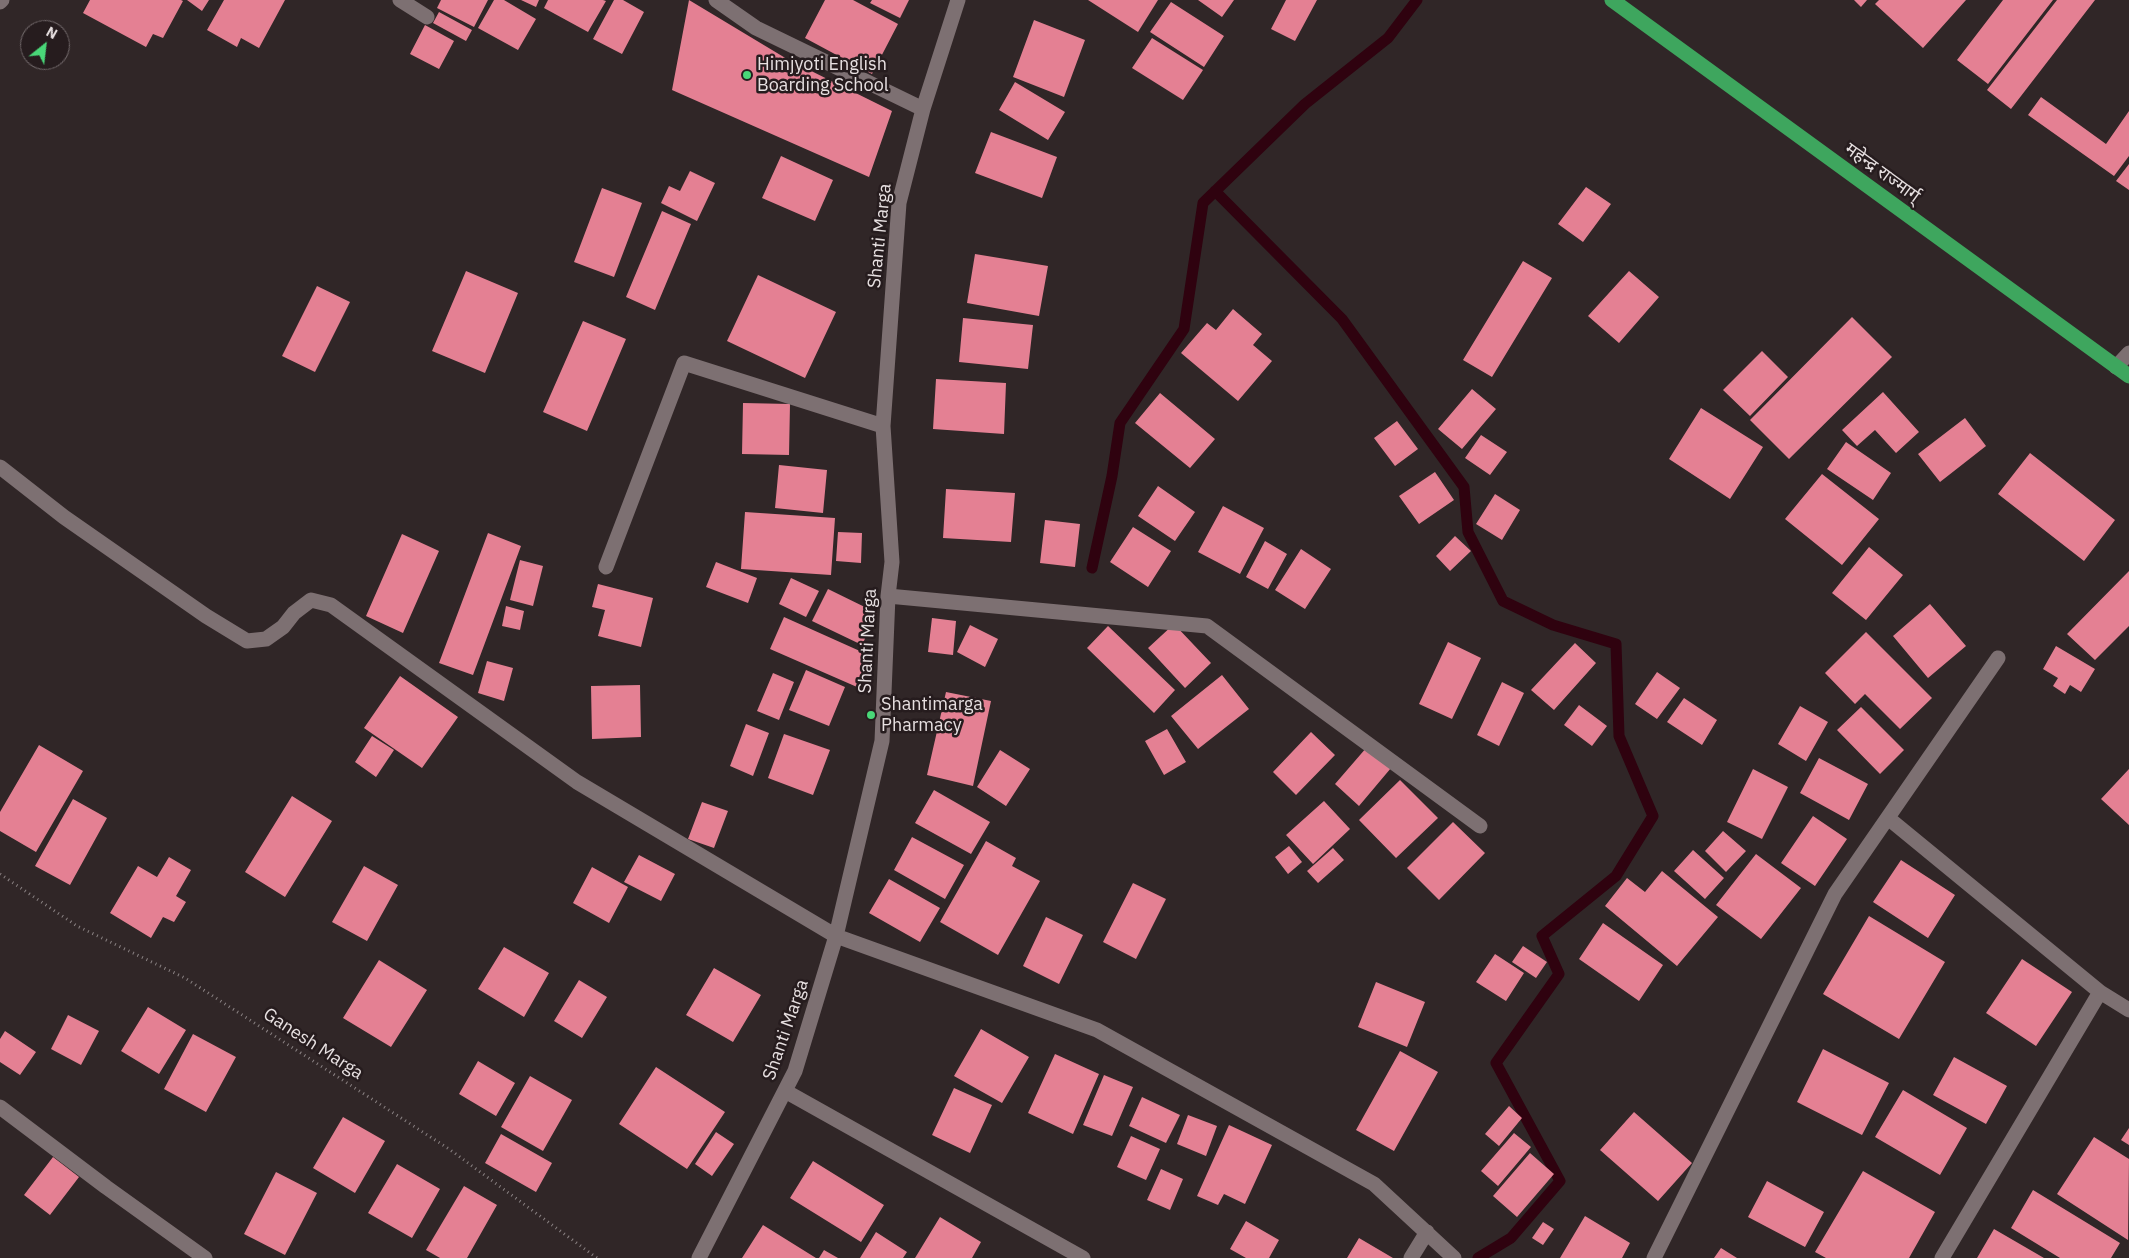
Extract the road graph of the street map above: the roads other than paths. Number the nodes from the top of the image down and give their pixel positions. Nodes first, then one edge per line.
1 (400, 0) edge
2 (716, 0) edge
3 (958, 0) edge
4 (1612, 0) edge
5 (427, 17) dead end
6 (923, 109) junction
7 (2129, 353) edge
8 (2116, 367) junction
9 (2129, 376) edge
10 (883, 426) junction
11 (0, 467) edge
12 (606, 567) dead end
13 (888, 596) junction
14 (1998, 658) dead end
15 (1888, 818) junction
16 (1480, 826) dead end
17 (836, 936) junction
18 (2100, 992) junction
19 (2129, 1010) edge
20 (785, 1091) junction
21 (0, 1107) edge
22 (1427, 1232) junction
23 (205, 1258) edge
24 (699, 1258) edge
25 (1082, 1258) edge
26 (1411, 1258) edge
27 (1454, 1258) edge
28 (1654, 1258) edge
29 (1942, 1258) edge

1 - 5 street
2 - 6 street
3 - 6 street, Shanti Marga
4 - 8 highway, महेन्द्र राज्मार्ग्
6 - 10 street, Shanti Marga
7 - 8 street
8 - 9 highway, महेन्द्र राज्मार्ग्
10 - 12 street
10 - 13 street, Shanti Marga
11 - 17 street
13 - 16 street
13 - 17 street, Shanti Marga
14 - 15 street
15 - 18 street
15 - 28 street
17 - 20 street, Shanti Marga
17 - 22 street
18 - 19 street
18 - 29 street
20 - 24 street, Shanti Marga
20 - 25 street
21 - 23 street
22 - 26 street
22 - 27 street

